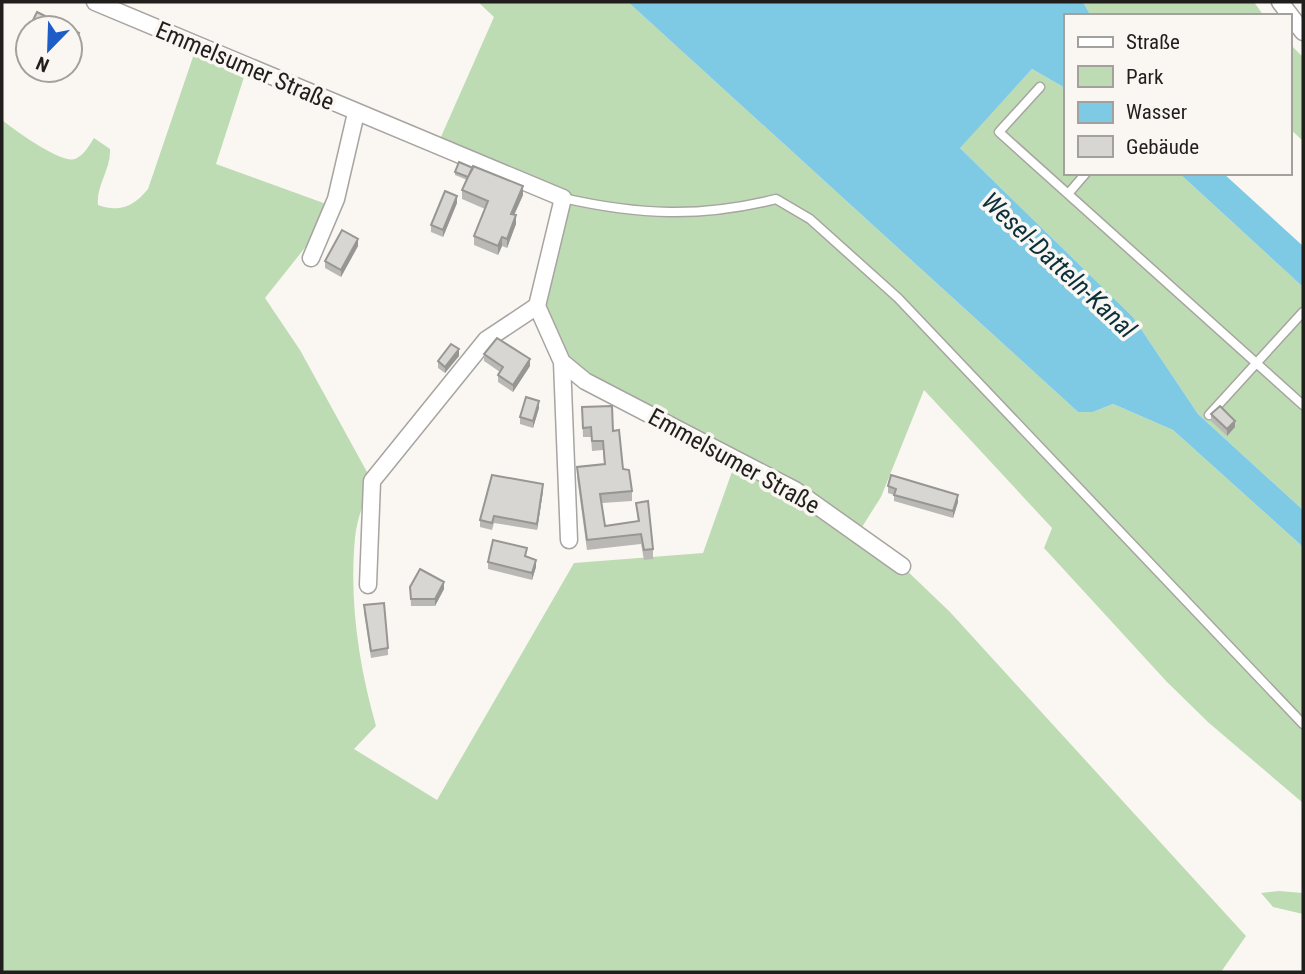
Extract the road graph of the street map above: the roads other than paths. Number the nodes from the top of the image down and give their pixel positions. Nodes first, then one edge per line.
1 (94, 2) edge
2 (1291, 16) edge
3 (1303, 32) edge
4 (1040, 87) dead end
5 (356, 113) junction
6 (1084, 175) edge
7 (1068, 194) junction
8 (563, 198) junction
9 (311, 258) dead end
10 (537, 306) junction
11 (1303, 312) edge
12 (562, 362) junction
13 (1257, 364) junction
14 (1303, 405) edge
15 (1209, 415) edge
16 (569, 540) dead end
17 (902, 566) dead end
18 (368, 585) dead end
19 (1303, 724) edge

1 - 5 street, Emmelsumer Straße
2 - 3 street
4 - 7 lane
5 - 8 street, Emmelsumer Straße
5 - 9 street, Emmelsumer Straße
6 - 7 lane
7 - 13 lane
8 - 10 street
8 - 19 lane
10 - 12 street, Emmelsumer Straße
10 - 18 street
11 - 13 lane
12 - 16 street, Emmelsumer Straße
12 - 17 street, Emmelsumer Straße
13 - 14 lane
13 - 15 lane

